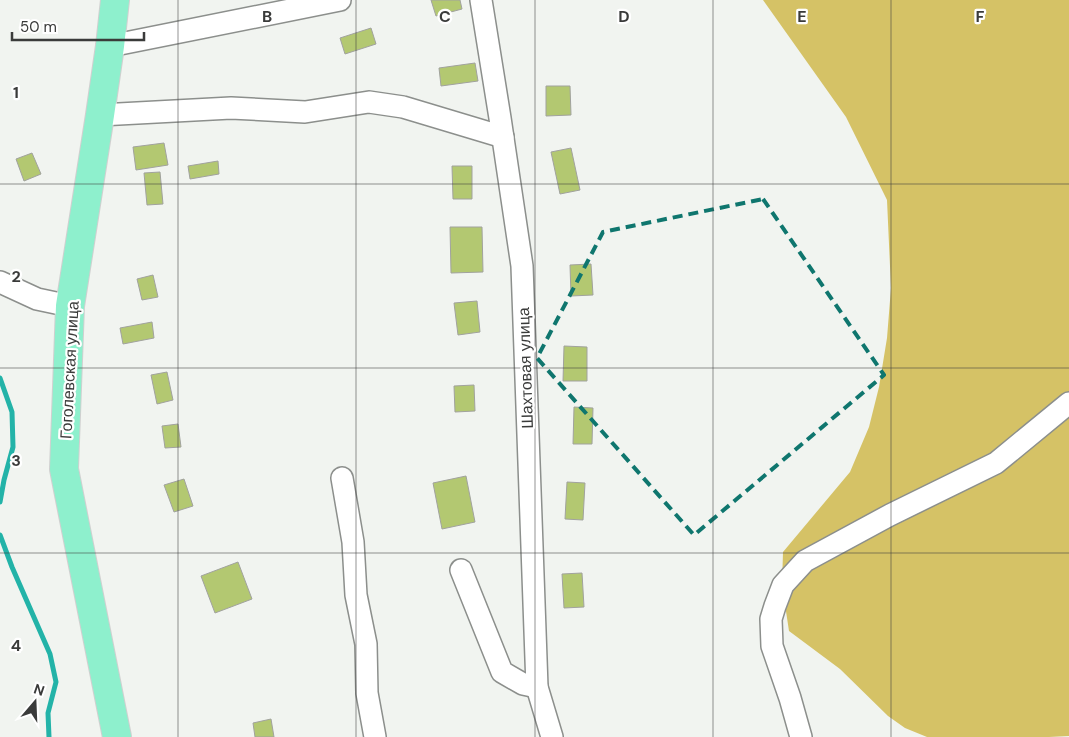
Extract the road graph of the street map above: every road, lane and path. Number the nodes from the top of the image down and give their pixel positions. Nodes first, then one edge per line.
1 (115, 0) edge
2 (340, 0) edge
3 (481, 0) edge
4 (110, 46) junction
5 (100, 115) junction
6 (503, 137) junction
7 (0, 282) edge
8 (70, 306) junction
9 (1069, 403) edge
10 (342, 478) dead end
11 (461, 570) dead end
12 (536, 687) junction
13 (117, 737) edge
14 (374, 737) edge
15 (552, 737) edge
16 (801, 737) edge

1 - 4 main road, Гоголевская улица
2 - 4 street
3 - 6 street, Шахтовая улица
4 - 5 main road, Гоголевская улица
5 - 6 street
5 - 8 main road, Гоголевская улица
6 - 12 street, Шахтовая улица
7 - 8 street
8 - 13 main road, Гоголевская улица
9 - 16 street
10 - 14 street
11 - 12 street
12 - 15 street, Шахтовая улица

